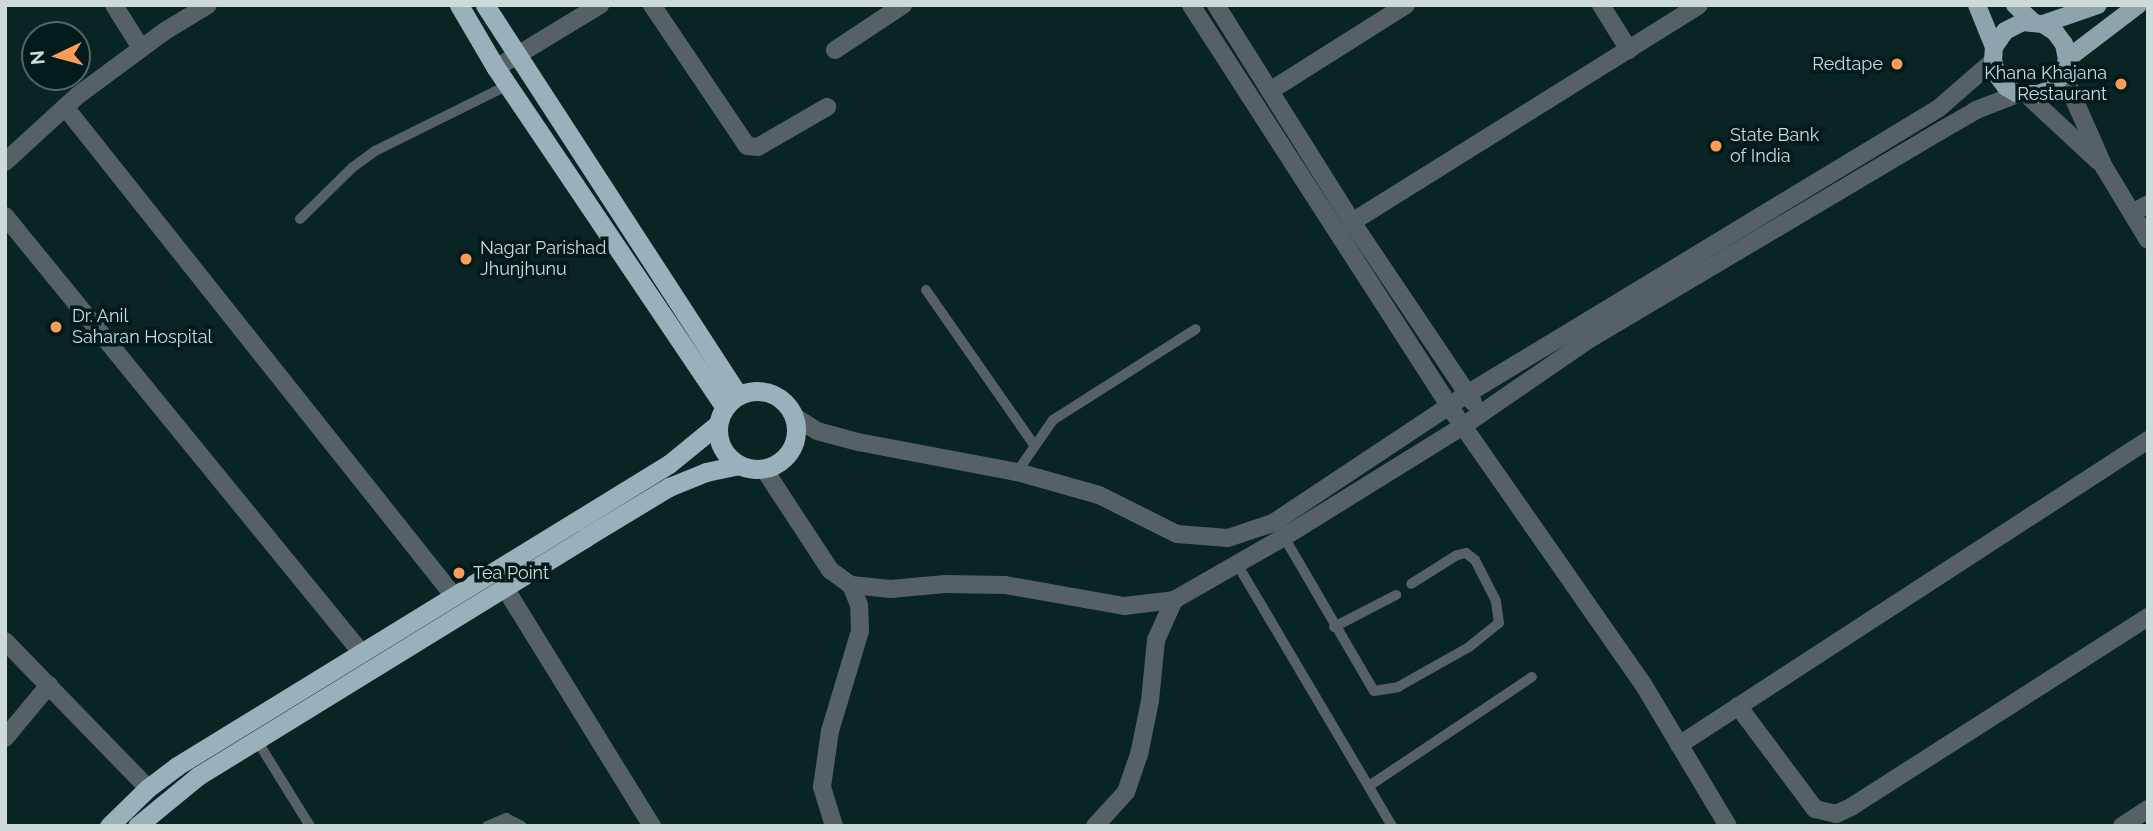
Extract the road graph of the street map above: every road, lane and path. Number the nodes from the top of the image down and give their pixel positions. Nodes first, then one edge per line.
1 (114, 5) edge
2 (208, 5) edge
3 (458, 5) edge
4 (485, 5) edge
5 (600, 5) edge
6 (652, 5) edge
7 (903, 5) edge
8 (1191, 5) edge
9 (1216, 5) edge
10 (1406, 5) edge
11 (1601, 5) edge
12 (1699, 5) edge
13 (1977, 5) edge
14 (2015, 5) edge
15 (2098, 5) edge
16 (2138, 5) edge
17 (2038, 23) junction
18 (141, 48) junction
19 (835, 50) dead end
20 (1629, 50) junction
21 (1993, 54) junction
22 (516, 55) junction
23 (2065, 66) junction
24 (496, 68) junction
25 (508, 85) junction
26 (1270, 91) junction
27 (2023, 95) junction
28 (65, 107) junction
29 (827, 107) dead end
30 (5, 162) edge
31 (2104, 167) junction
32 (2148, 204) edge
33 (2132, 213) junction
34 (5, 216) edge
35 (300, 219) dead end
36 (1352, 222) junction
37 (2148, 240) edge
38 (926, 290) dead end
39 (1196, 329) dead end
40 (1467, 394) junction
41 (1448, 406) junction
42 (727, 409) junction
43 (1481, 413) junction
44 (795, 417) junction
45 (1463, 426) junction
46 (2148, 440) edge
47 (1035, 446) junction
48 (738, 465) junction
49 (764, 469) junction
50 (1017, 472) junction
51 (1284, 537) junction
52 (1237, 564) junction
53 (1411, 584) dead end
54 (850, 585) junction
55 (505, 588) junction
56 (453, 595) junction
57 (1396, 595) dead end
58 (1174, 600) junction
59 (2148, 617) edge
60 (1334, 627) junction
61 (5, 641) edge
62 (360, 651) junction
63 (1532, 677) dead end
64 (49, 685) junction
65 (1738, 706) junction
66 (5, 738) edge
67 (256, 739) junction
68 (1679, 745) junction
69 (1369, 786) junction
70 (148, 788) junction
71 (2148, 809) edge
72 (109, 826) edge
73 (137, 826) edge
74 (310, 826) edge
75 (487, 826) edge
76 (522, 826) edge
77 (652, 826) edge
78 (834, 826) edge
79 (1095, 826) edge
80 (1392, 826) edge
81 (1728, 826) edge
82 (2122, 826) edge

1 - 18 street
2 - 18 street
3 - 24 highway
4 - 22 highway
5 - 22 street
6 - 29 street
7 - 19 street
8 - 41 street
9 - 26 street
10 - 26 street
11 - 20 street
12 - 20 street
13 - 21 main road
14 - 17 main road
15 - 17 main road
16 - 23 main road
17 - 21 main road
17 - 23 main road
18 - 28 street
20 - 36 street
21 - 27 main road
21 - 40 street
22 - 24 street
22 - 42 highway
23 - 27 main road
23 - 31 street
24 - 25 highway
25 - 35 lane
25 - 42 highway
26 - 36 street
27 - 31 street
27 - 43 street
28 - 30 street
28 - 56 street
31 - 33 street
32 - 33 street
33 - 37 street
34 - 62 street
36 - 40 street
38 - 47 lane
39 - 47 lane
40 - 41 street
40 - 43 street
41 - 45 street
41 - 50 street
42 - 44 highway
42 - 48 highway
42 - 56 highway
43 - 45 street
44 - 49 highway
44 - 50 street
45 - 51 street
45 - 68 street
46 - 65 street
47 - 50 lane
48 - 49 highway
48 - 55 highway
49 - 54 street
51 - 52 street
51 - 60 lane
52 - 58 street
52 - 69 lane
53 - 60 lane
54 - 58 street
54 - 78 street
55 - 67 highway
55 - 77 street
56 - 62 highway
57 - 60 lane
58 - 79 street
59 - 65 street
61 - 64 street
62 - 70 highway
63 - 69 lane
64 - 66 street
64 - 70 street
65 - 68 street
67 - 73 highway
67 - 74 lane
68 - 81 street
69 - 80 lane
70 - 72 highway
71 - 82 street
75 - 76 lane

